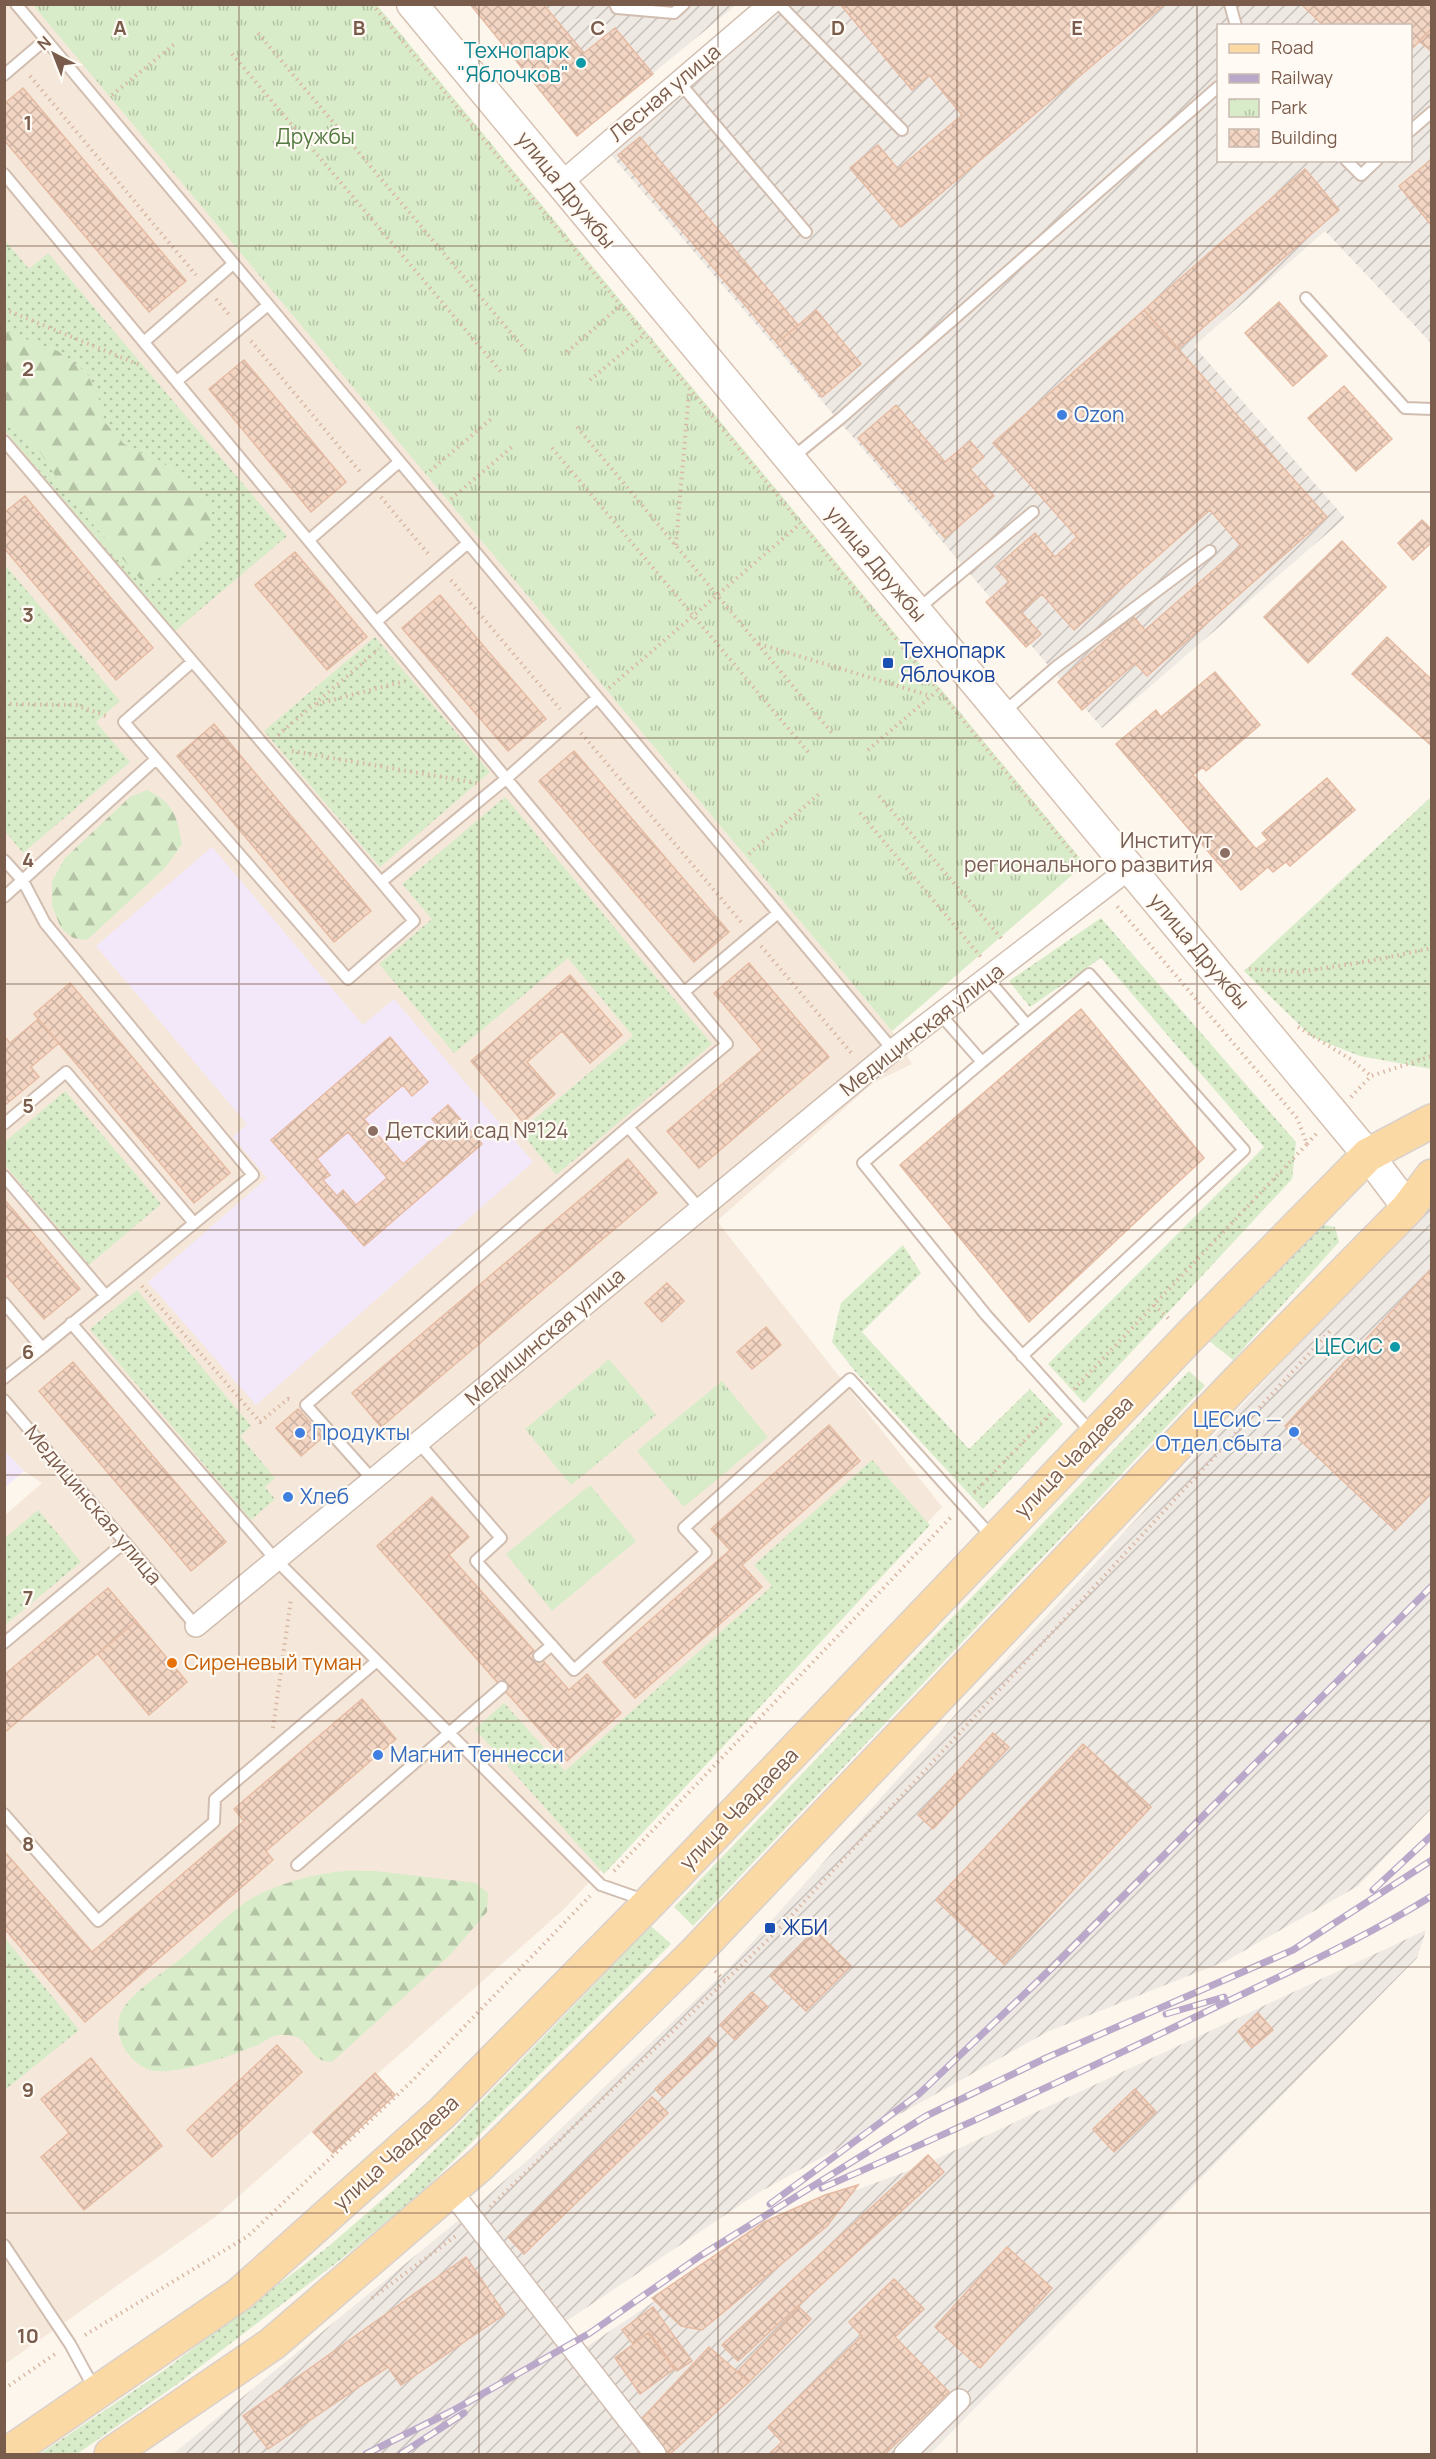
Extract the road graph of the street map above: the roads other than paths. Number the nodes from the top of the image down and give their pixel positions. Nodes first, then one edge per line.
1 (16, 4) edge
2 (412, 4) edge
3 (615, 4) edge
4 (684, 4) edge
5 (770, 4) edge
6 (779, 4) edge
7 (1230, 4) edge
8 (1235, 24) edge
9 (45, 40) junction
10 (4, 75) edge
11 (679, 82) junction
12 (1217, 88) edge
13 (1431, 112) edge
14 (1412, 129) edge
15 (902, 130) dead end
16 (1348, 162) edge
17 (1375, 162) edge
18 (4, 174) edge
19 (561, 183) junction
20 (806, 232) dead end
21 (233, 264) junction
22 (1306, 298) dead end
23 (268, 305) junction
24 (145, 341) junction
25 (177, 381) junction
26 (1431, 408) edge
27 (4, 441) edge
28 (790, 460) junction
29 (399, 462) junction
30 (1034, 512) dead end
31 (309, 540) junction
32 (468, 543) junction
33 (1210, 551) dead end
34 (915, 611) junction
35 (377, 621) junction
36 (192, 662) junction
37 (597, 698) junction
38 (1001, 714) junction
39 (156, 759) junction
40 (507, 778) junction
41 (4, 860) edge
42 (1130, 868) junction
43 (23, 881) junction
44 (381, 882) junction
45 (4, 897) edge
46 (778, 913) junction
47 (991, 975) junction
48 (684, 992) junction
49 (940, 1014) junction
50 (1027, 1025) junction
51 (893, 1050) junction
52 (982, 1062) junction
53 (1431, 1122) edge
54 (4, 1124) edge
55 (628, 1127) junction
56 (1368, 1155) junction
57 (4, 1176) edge
58 (1431, 1176) edge
59 (1408, 1208) junction
60 (700, 1209) junction
61 (194, 1223) junction
62 (106, 1296) junction
63 (4, 1303) edge
64 (71, 1323) junction
65 (42, 1347) junction
66 (1022, 1356) junction
67 (4, 1378) edge
68 (4, 1400) edge
69 (1095, 1436) junction
70 (418, 1442) junction
71 (373, 1480) junction
72 (995, 1540) junction
73 (125, 1542) junction
74 (276, 1560) junction
75 (196, 1626) joint
76 (4, 1643) edge
77 (552, 1645) junction
78 (538, 1656) dead end
79 (377, 1661) junction
80 (502, 1687) dead end
81 (449, 1733) junction
82 (4, 1814) edge
83 (297, 1865) dead end
84 (650, 1902) junction
85 (450, 2190) junction
86 (4, 2245) edge
87 (97, 2393) junction
88 (959, 2400) dead end
89 (7, 2454) edge
90 (111, 2454) edge
91 (655, 2454) edge
92 (905, 2454) edge

1 - 9 lane
2 - 19 main road, улица Дружбы
3 - 4 lane
5 - 11 street, Лесная улица
6 - 15 lane
7 - 8 lane
9 - 10 lane
9 - 21 lane
11 - 19 street, Лесная улица
11 - 20 lane
12 - 28 lane
13 - 14 lane
16 - 17 lane
18 - 24 lane
19 - 28 main road, улица Дружбы
21 - 23 lane
21 - 24 lane
22 - 26 lane
23 - 25 lane
23 - 29 lane
24 - 25 lane
25 - 31 lane
27 - 36 lane
28 - 34 main road, улица Дружбы
29 - 31 lane
29 - 32 lane
30 - 34 lane
31 - 35 lane
32 - 35 lane
32 - 37 lane
33 - 38 lane
34 - 38 main road, улица Дружбы
35 - 40 lane
36 - 39 lane
36 - 44 lane
37 - 40 lane
37 - 46 lane
38 - 42 main road, улица Дружбы
39 - 43 lane
39 - 44 lane
40 - 44 lane
40 - 48 lane
41 - 43 lane
42 - 47 street, Медицинская улица
42 - 56 main road, улица Дружбы
43 - 45 lane
43 - 61 lane
46 - 48 lane
46 - 51 lane
47 - 49 street, Медицинская улица
47 - 50 lane
48 - 55 lane
49 - 51 street, Медицинская улица
49 - 52 lane
50 - 52 lane
50 - 66 lane
51 - 60 street, Медицинская улица
52 - 66 lane
53 - 56 main road, улица Чаадаева
54 - 61 lane
55 - 60 lane
55 - 71 lane
56 - 59 main road, улица Дружбы
56 - 69 main road, улица Чаадаева
57 - 62 lane
58 - 59 main road
59 - 85 main road
60 - 70 street, Медицинская улица
61 - 62 lane
62 - 64 lane
63 - 65 lane
64 - 65 lane
64 - 74 lane
65 - 67 lane
66 - 69 lane
68 - 73 lane, Медицинская улица
69 - 72 main road, улица Чаадаева
70 - 71 street, Медицинская улица
70 - 77 lane
71 - 74 street, Медицинская улица
72 - 77 lane
72 - 84 main road, улица Чаадаева
73 - 75 lane, Медицинская улица
73 - 76 lane
74 - 75 street, Медицинская улица
74 - 79 lane
77 - 78 lane
79 - 81 lane
79 - 82 lane
80 - 81 lane
81 - 83 lane
81 - 84 lane
84 - 87 main road, улица Чаадаева
85 - 90 main road
85 - 91 street
86 - 87 lane
87 - 89 main road, улица Чаадаева
88 - 92 street

